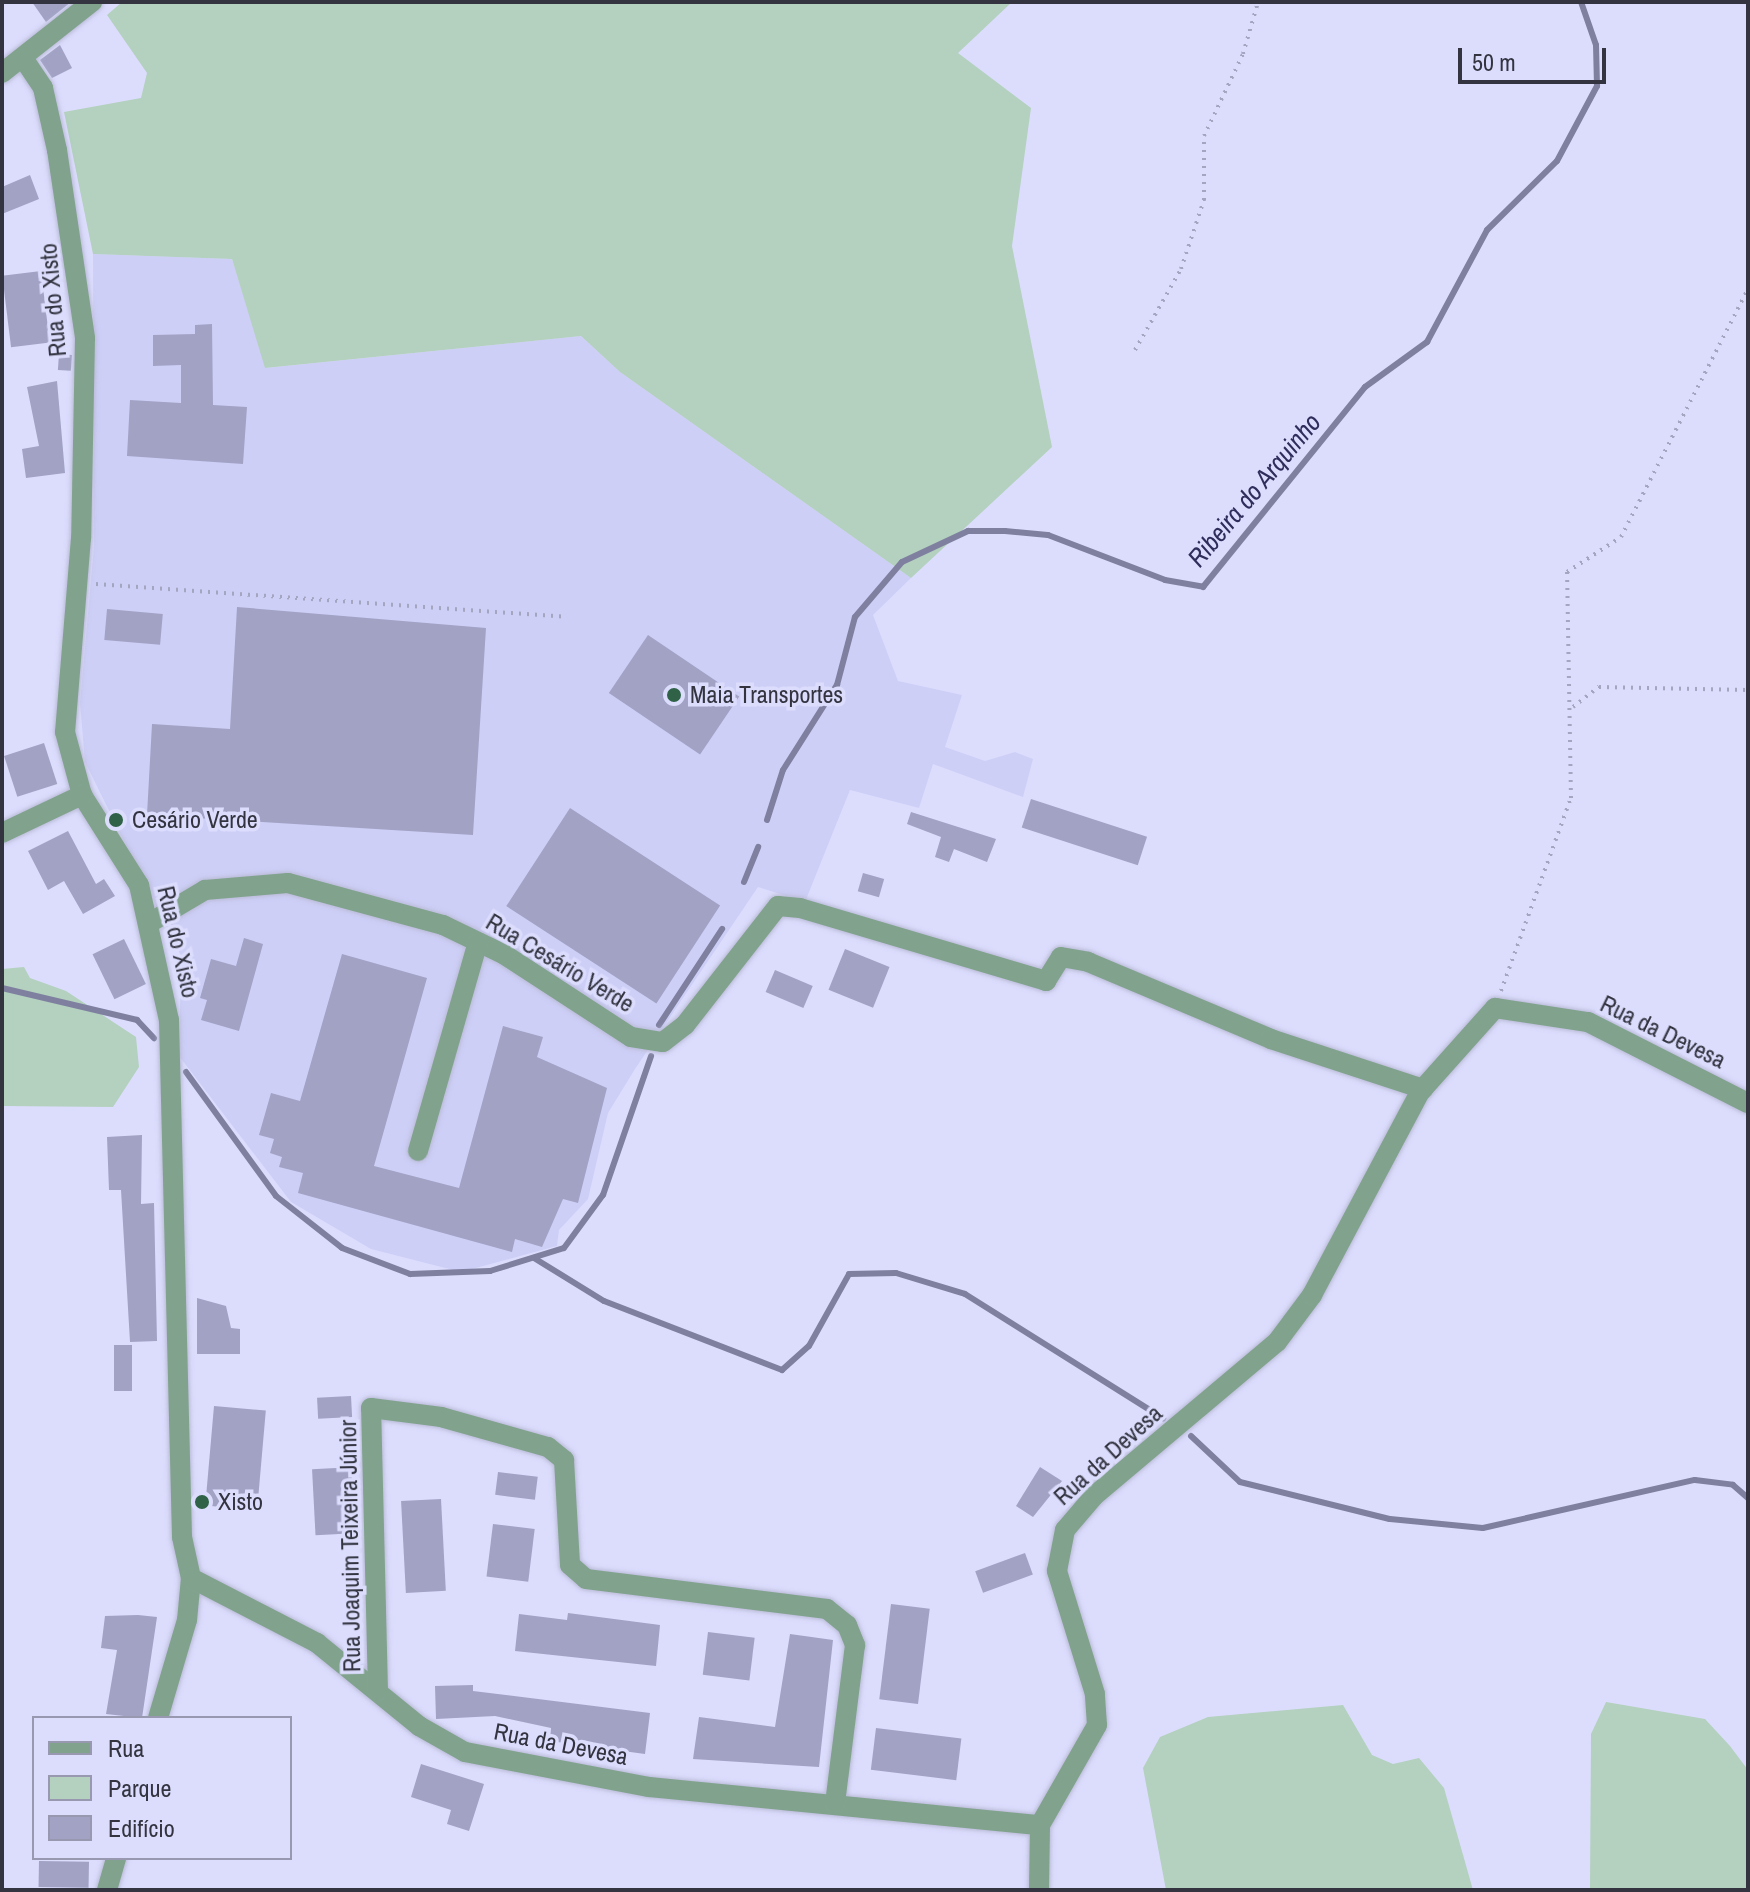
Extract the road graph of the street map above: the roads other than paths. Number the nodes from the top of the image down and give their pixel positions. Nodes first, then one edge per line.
1 (92, 2) edge
2 (23, 58) junction
3 (2, 73) edge
4 (82, 795) junction
5 (2, 833) edge
6 (151, 922) junction
7 (478, 942) junction
8 (1423, 1089) junction
9 (1748, 1103) edge
10 (418, 1151) dead end
11 (191, 1578) junction
12 (378, 1691) junction
13 (159, 1716) edge
14 (835, 1804) junction
15 (1040, 1825) junction
16 (115, 1860) edge
17 (107, 1890) edge
18 (1039, 1890) edge

1 - 2 street
2 - 3 street
2 - 4 street, Rua do Xisto
4 - 5 street
4 - 6 street, Rua do Xisto
6 - 7 street, Rua Cesário Verde
6 - 11 street, Rua do Xisto
7 - 8 street, Rua Cesário Verde
7 - 10 street
8 - 9 street, Rua da Devesa
8 - 15 street, Rua da Devesa
11 - 12 street, Rua da Devesa
11 - 13 street, Rua do Xisto
12 - 14 street, Rua da Devesa
12 - 14 street, Rua Joaquim Teixeira Júnior
14 - 15 street, Rua da Devesa
15 - 18 street
16 - 17 street

